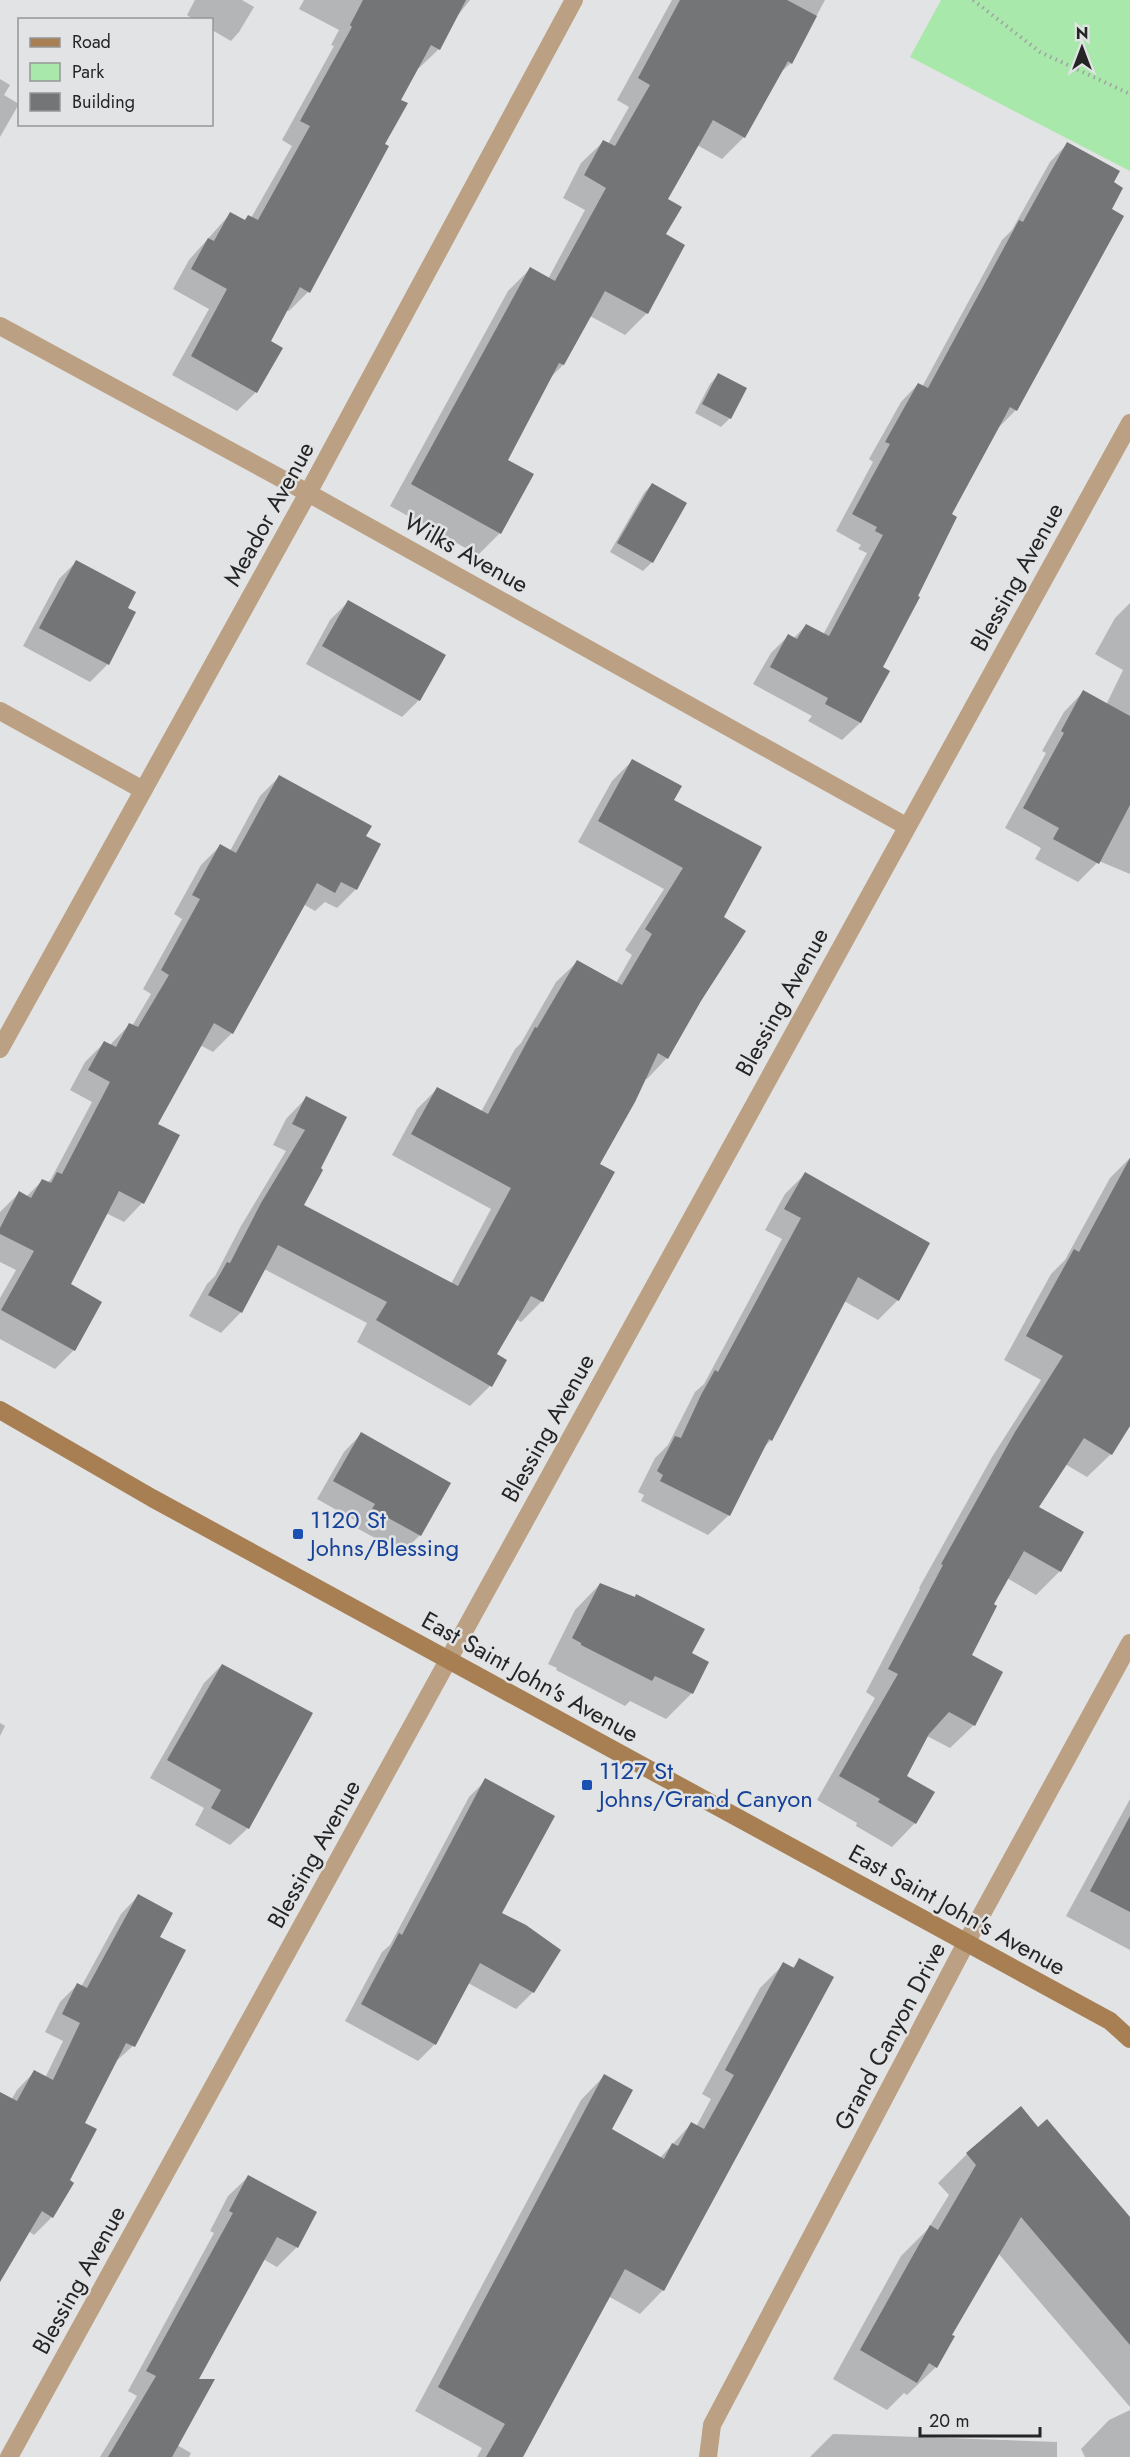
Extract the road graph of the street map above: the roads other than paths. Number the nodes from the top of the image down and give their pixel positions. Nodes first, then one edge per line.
1 (574, 0) edge
2 (0, 326) edge
3 (1130, 423) edge
4 (309, 493) junction
5 (0, 711) edge
6 (142, 790) junction
7 (906, 826) junction
8 (0, 1049) edge
9 (0, 1410) edge
10 (1130, 1643) edge
11 (448, 1659) junction
12 (966, 1943) junction
13 (1130, 2039) edge
14 (9, 2457) edge
15 (708, 2457) edge

1 - 4 street, Meador Avenue
2 - 4 street, Wilks Avenue
3 - 7 street, Blessing Avenue
4 - 6 street, Meador Avenue
4 - 7 street, Wilks Avenue
5 - 6 street
6 - 8 street, Meador Avenue
7 - 11 street, Blessing Avenue
9 - 11 street, East Saint John's Avenue
10 - 12 street, Grand Canyon Drive
11 - 12 street, East Saint John's Avenue
11 - 14 street, Blessing Avenue
12 - 13 street, East Saint John's Avenue
12 - 15 street, Grand Canyon Drive

